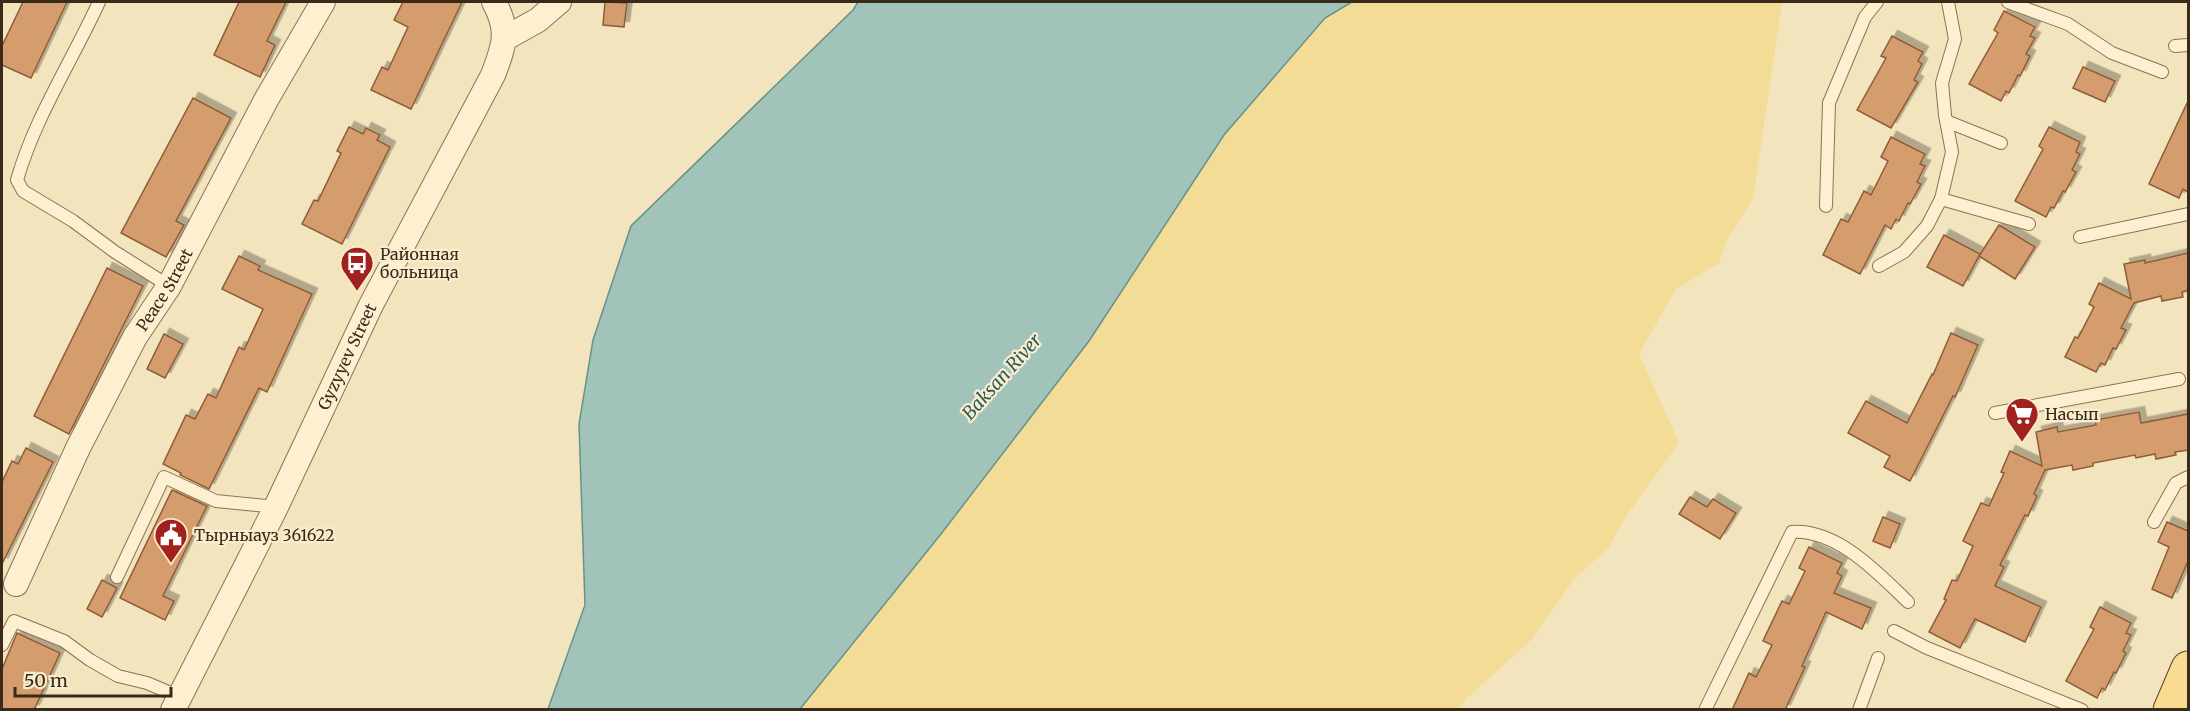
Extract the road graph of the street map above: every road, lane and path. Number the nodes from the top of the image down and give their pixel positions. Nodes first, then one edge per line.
1 (99, 2) edge
2 (323, 2) edge
3 (494, 2) edge
4 (559, 2) edge
5 (1877, 2) edge
6 (1948, 2) edge
7 (2008, 2) edge
8 (504, 39) junction
9 (2188, 45) edge
10 (2175, 46) dead end
11 (2162, 72) dead end
12 (1946, 121) junction
13 (2001, 143) dead end
14 (1941, 199) junction
15 (1826, 206) dead end
16 (2188, 213) edge
17 (2029, 224) dead end
18 (2080, 237) dead end
19 (1879, 266) dead end
20 (169, 286) junction
21 (2179, 379) dead end
22 (1995, 413) dead end
23 (2188, 477) edge
24 (276, 507) junction
25 (2154, 522) dead end
26 (117, 577) dead end
27 (16, 585) dead end
28 (1908, 602) dead end
29 (1894, 631) dead end
30 (2, 645) edge
31 (1878, 658) dead end
32 (2188, 668) edge
33 (176, 703) edge
34 (1705, 710) edge
35 (1859, 710) edge
36 (2082, 710) edge
37 (2170, 710) edge

1 - 20 lane
2 - 20 street, Peace Street
3 - 8 street, Gyzyyev Street
4 - 8 street
5 - 15 lane
6 - 12 lane
7 - 11 lane
8 - 24 street, Gyzyyev Street
9 - 10 lane
12 - 13 lane
12 - 14 lane
14 - 17 lane
14 - 19 lane
16 - 18 lane
20 - 27 street, Peace Street
21 - 22 lane
23 - 25 lane
24 - 26 lane
24 - 33 street, Gyzyyev Street
28 - 34 lane
29 - 36 lane
30 - 33 lane
31 - 35 lane
32 - 37 main road

